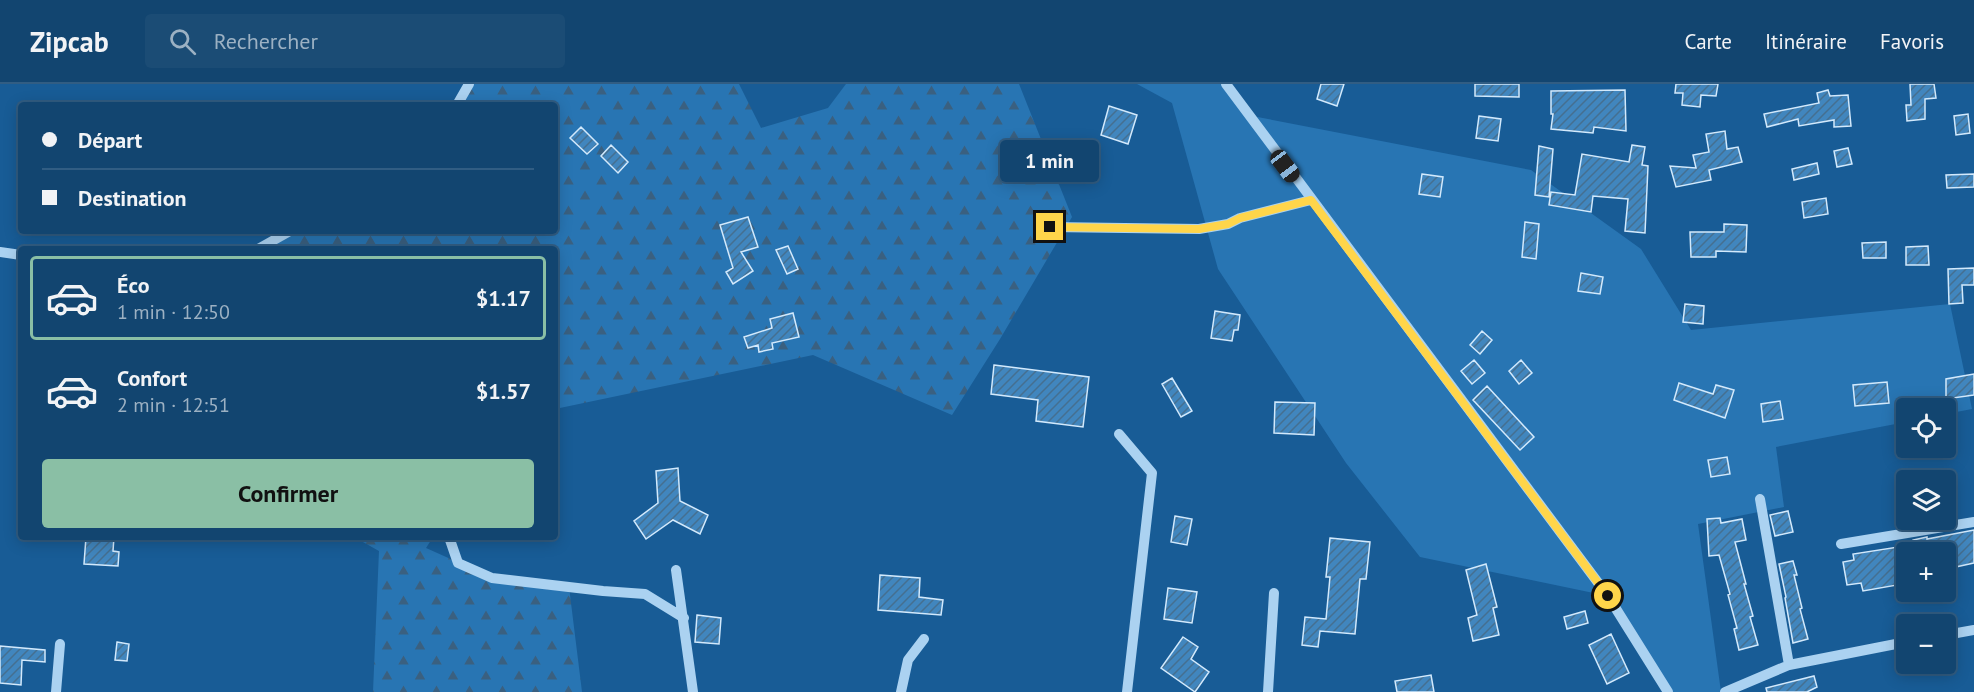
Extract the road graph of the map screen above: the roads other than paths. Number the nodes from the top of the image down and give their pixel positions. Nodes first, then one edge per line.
1 (469, 84) edge
2 (1226, 84) edge
3 (459, 102) edge
4 (1311, 200) junction
5 (1050, 227) dead end
6 (285, 234) edge
7 (263, 246) edge
8 (0, 252) edge
9 (18, 255) edge
10 (1119, 434) dead end
11 (1760, 499) dead end
12 (1974, 522) edge
13 (450, 540) edge
14 (1841, 544) dead end
15 (676, 570) dead end
16 (1274, 593) dead end
17 (684, 618) junction
18 (1974, 630) edge
19 (1956, 633) edge
20 (924, 639) dead end
21 (60, 644) dead end
22 (1896, 644) edge
23 (1789, 664) junction
24 (56, 692) edge
25 (693, 692) edge
26 (901, 692) edge
27 (1127, 692) edge
28 (1268, 692) edge
29 (1668, 692) edge
30 (1725, 692) edge

1 - 3 street
2 - 4 street
4 - 5 street
4 - 29 street
6 - 7 street
8 - 9 street
10 - 27 street
11 - 23 street
12 - 14 street
13 - 17 street
15 - 17 street
16 - 28 street
17 - 25 street
18 - 19 street
20 - 26 street
21 - 24 street
22 - 23 street
23 - 30 street

